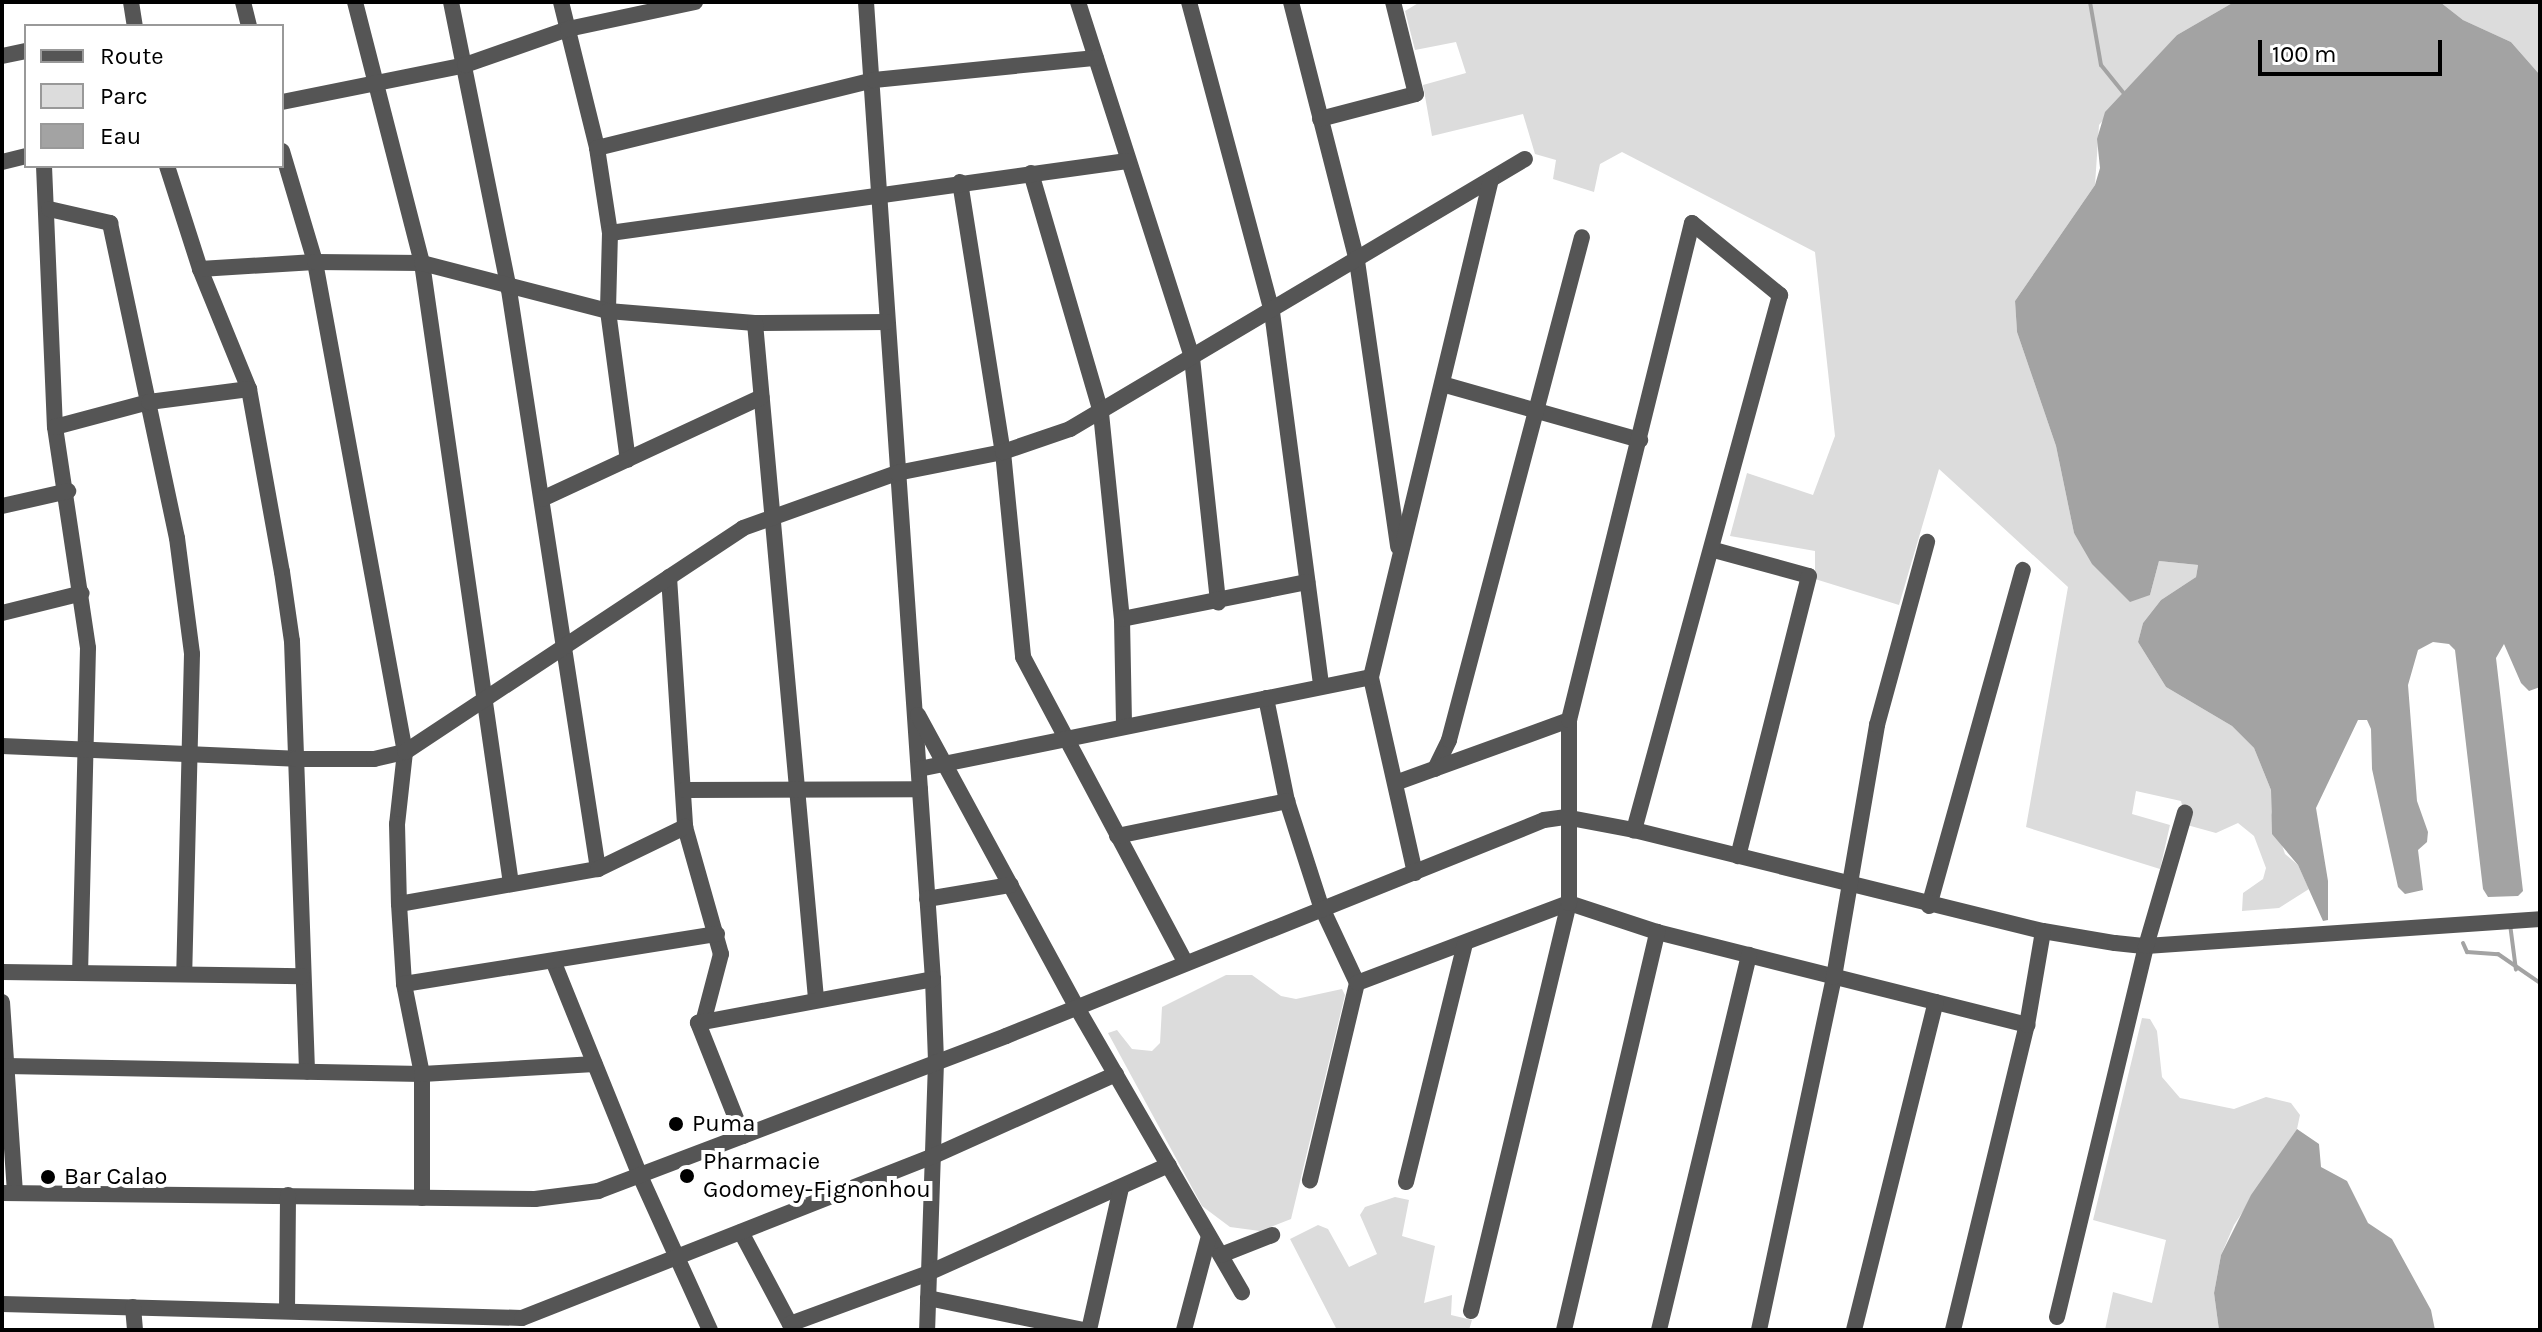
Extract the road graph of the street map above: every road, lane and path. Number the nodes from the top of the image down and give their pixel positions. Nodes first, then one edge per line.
1 (131, 2) edge
2 (243, 2) edge
3 (355, 2) edge
4 (451, 2) edge
5 (561, 2) edge
6 (695, 2) edge
7 (866, 2) edge
8 (1078, 2) edge
9 (1189, 2) edge
10 (1291, 2) edge
11 (1393, 2) edge
12 (670, 5) edge
13 (135, 24) edge
14 (248, 24) edge
15 (568, 29) junction
16 (24, 51) edge
17 (2, 56) edge
18 (1096, 58) junction
19 (465, 65) junction
20 (874, 80) junction
21 (375, 82) junction
22 (284, 102) edge
23 (1320, 119) junction
24 (597, 148) junction
25 (24, 156) edge
26 (284, 158) edge
27 (1525, 159) dead end
28 (1127, 161) junction
29 (2, 162) edge
30 (44, 168) edge
31 (168, 168) edge
32 (1031, 173) junction
33 (1491, 179) junction
34 (960, 182) junction
35 (879, 192) junction
36 (49, 209) junction
37 (610, 233) junction
38 (1582, 237) dead end
39 (1357, 261) junction
40 (315, 262) junction
41 (422, 263) junction
42 (200, 269) junction
43 (509, 290) junction
44 (608, 311) junction
45 (1272, 312) junction
46 (887, 322) junction
47 (755, 323) junction
48 (1192, 358) junction
49 (1442, 384) junction
50 (249, 389) junction
51 (762, 397) junction
52 (149, 402) junction
53 (1539, 411) junction
54 (1101, 413) junction
55 (55, 427) junction
56 (1640, 440) junction
57 (1003, 452) junction
58 (628, 460) junction
59 (897, 473) junction
60 (68, 491) junction
61 (542, 499) junction
62 (2, 506) edge
63 (775, 515) junction
64 (1927, 542) dead end
65 (1714, 550) junction
66 (1400, 557) junction
67 (2023, 570) dead end
68 (669, 577) junction
69 (1307, 582) junction
70 (82, 593) junction
71 (1218, 603) junction
72 (2, 613) edge
73 (1122, 619) junction
74 (565, 647) junction
75 (1371, 677) junction
76 (1321, 686) junction
77 (1266, 698) junction
78 (484, 701) junction
79 (915, 710) junction
80 (1569, 720) junction
81 (1124, 726) junction
82 (1066, 738) junction
83 (2, 746) edge
84 (82, 752) junction
85 (405, 752) junction
86 (191, 757) junction
87 (296, 759) junction
88 (945, 762) junction
89 (919, 769) junction
90 (1435, 769) junction
91 (1398, 782) junction
92 (920, 789) junction
93 (684, 790) junction
94 (796, 792) junction
95 (1287, 801) junction
96 (2185, 813) dead end
97 (1565, 817) junction
98 (685, 827) junction
99 (1634, 830) junction
100 (1117, 836) junction
101 (1738, 856) junction
102 (598, 869) junction
103 (1415, 873) junction
104 (511, 884) junction
105 (1850, 884) junction
106 (1011, 885) junction
107 (927, 899) junction
108 (1569, 903) junction
109 (399, 904) junction
110 (1321, 906) junction
111 (1929, 906) junction
112 (2540, 919) edge
113 (2043, 931) junction
114 (1657, 932) junction
115 (717, 934) junction
116 (1465, 944) junction
117 (2146, 946) junction
118 (1749, 955) junction
119 (1185, 962) junction
120 (554, 963) junction
121 (2, 972) edge
122 (80, 973) junction
123 (184, 974) junction
124 (302, 976) junction
125 (1834, 977) junction
126 (933, 979) junction
127 (1357, 983) junction
128 (404, 984) junction
129 (816, 998) junction
130 (2, 1002) edge
131 (1936, 1002) junction
132 (1076, 1006) junction
133 (704, 1019) junction
134 (2027, 1025) junction
135 (936, 1062) junction
136 (595, 1064) junction
137 (6, 1066) junction
138 (307, 1072) junction
139 (422, 1074) junction
140 (1116, 1074) junction
141 (743, 1136) junction
142 (929, 1158) junction
143 (1169, 1165) junction
144 (641, 1178) junction
145 (1310, 1180) dead end
146 (1406, 1182) dead end
147 (1121, 1188) junction
148 (8, 1193) edge
149 (288, 1195) junction
150 (422, 1198) junction
151 (741, 1232) junction
152 (1272, 1235) dead end
153 (1209, 1236) junction
154 (1221, 1255) junction
155 (678, 1258) junction
156 (926, 1274) junction
157 (1242, 1292) dead end
158 (928, 1298) junction
159 (2, 1304) edge
160 (133, 1307) junction
161 (287, 1311) junction
162 (1471, 1311) dead end
163 (2057, 1317) dead end
164 (522, 1324) edge
165 (792, 1327) edge
166 (135, 1330) edge
167 (710, 1330) edge
168 (927, 1330) edge
169 (1086, 1330) edge
170 (1184, 1330) edge
171 (1564, 1330) edge
172 (1659, 1330) edge
173 (1759, 1330) edge
174 (1854, 1330) edge
175 (1953, 1330) edge

1 - 13 street
2 - 14 street
3 - 21 street
4 - 19 street
5 - 15 street
6 - 12 street
7 - 20 street
8 - 18 street
9 - 45 street
10 - 23 street
11 - 23 street
12 - 15 street
15 - 19 street
15 - 24 street
16 - 17 street
18 - 20 street
18 - 28 street
19 - 21 street
19 - 43 street
20 - 24 street
20 - 35 street
21 - 22 street
21 - 41 street
23 - 39 street
24 - 37 street
25 - 29 street
26 - 40 street
27 - 33 street
28 - 32 street
28 - 48 street
30 - 36 street
31 - 42 street
32 - 34 street
32 - 54 street
33 - 39 street
33 - 49 street
34 - 35 street
34 - 57 street
35 - 37 street
35 - 46 street
36 - 52 street
36 - 55 street
37 - 44 street
38 - 53 street
39 - 45 street
39 - 66 street
40 - 41 street
40 - 42 street
40 - 85 street
41 - 43 street
41 - 78 street
42 - 50 street
43 - 44 street
43 - 61 street
44 - 47 street
44 - 58 street
45 - 48 street
45 - 69 street
46 - 47 street
46 - 59 street
47 - 51 street
48 - 54 street
48 - 71 street
49 - 53 street
49 - 66 street
50 - 52 street
50 - 87 street
51 - 58 street
51 - 63 street
52 - 55 street
52 - 86 street
53 - 56 street
53 - 90 street
54 - 57 street
54 - 73 street
55 - 60 street
56 - 65 street
56 - 80 street
57 - 59 street
57 - 82 street
58 - 61 street
59 - 63 street
59 - 79 street
60 - 62 street
60 - 70 street
61 - 74 street
63 - 68 street
63 - 94 street
64 - 105 street
65 - 99 street
65 - 101 street
66 - 75 street
67 - 111 street
68 - 74 street
68 - 93 street
69 - 71 street
69 - 76 street
70 - 72 street
70 - 84 street
71 - 73 street
73 - 81 street
74 - 78 street
74 - 102 street
75 - 76 street
75 - 91 street
76 - 77 street
77 - 81 street
77 - 95 street
78 - 85 street
78 - 104 street
79 - 88 street
79 - 89 street
80 - 90 street
80 - 97 street
81 - 82 street
82 - 88 street
82 - 100 street
83 - 84 street
84 - 86 street
84 - 122 street
85 - 87 street
85 - 109 street
86 - 87 street
86 - 123 street
87 - 124 street
88 - 89 street
88 - 106 street
89 - 92 street
90 - 91 street
91 - 103 street
92 - 94 street
92 - 107 street
93 - 94 street
93 - 98 street
94 - 129 street
95 - 100 street
95 - 110 street
96 - 117 street
97 - 99 street
97 - 103 street
97 - 108 street
98 - 102 street
98 - 115 street
99 - 101 street
100 - 119 street
101 - 105 street
102 - 104 street
103 - 110 street
104 - 109 street
105 - 111 street
105 - 125 street
106 - 107 street
106 - 132 street
107 - 126 street
108 - 114 street
108 - 116 street
108 - 162 street
109 - 128 street
110 - 119 street
110 - 127 street
111 - 113 street
112 - 117 street
113 - 117 street
113 - 134 street
114 - 118 street
114 - 171 street
115 - 120 street
115 - 133 street
116 - 127 street
116 - 146 street
117 - 163 street
118 - 125 street
118 - 172 street
119 - 132 street
120 - 128 street
120 - 136 street
121 - 122 street
122 - 123 street
123 - 124 street
124 - 138 street
125 - 131 street
125 - 173 street
126 - 129 street
126 - 135 street
127 - 145 street
128 - 139 street
129 - 133 street
130 - 137 street
131 - 134 street
131 - 174 street
132 - 135 street
132 - 140 street
133 - 141 street
134 - 175 street
135 - 141 street
135 - 142 street
136 - 139 street
136 - 144 street
137 - 138 street
137 - 148 street
138 - 139 street
139 - 150 street
140 - 142 street
140 - 143 street
141 - 144 street
142 - 151 street
142 - 156 street
143 - 147 street
143 - 153 street
144 - 150 street
144 - 155 street
147 - 156 street
147 - 169 street
148 - 149 street
149 - 150 street
149 - 161 street
151 - 155 street
151 - 165 street
152 - 154 street
153 - 154 street
153 - 170 street
154 - 157 street
155 - 164 street
155 - 167 street
156 - 158 street
156 - 165 street
158 - 168 street
158 - 169 street
159 - 160 street
160 - 161 street
160 - 166 street
161 - 164 street

